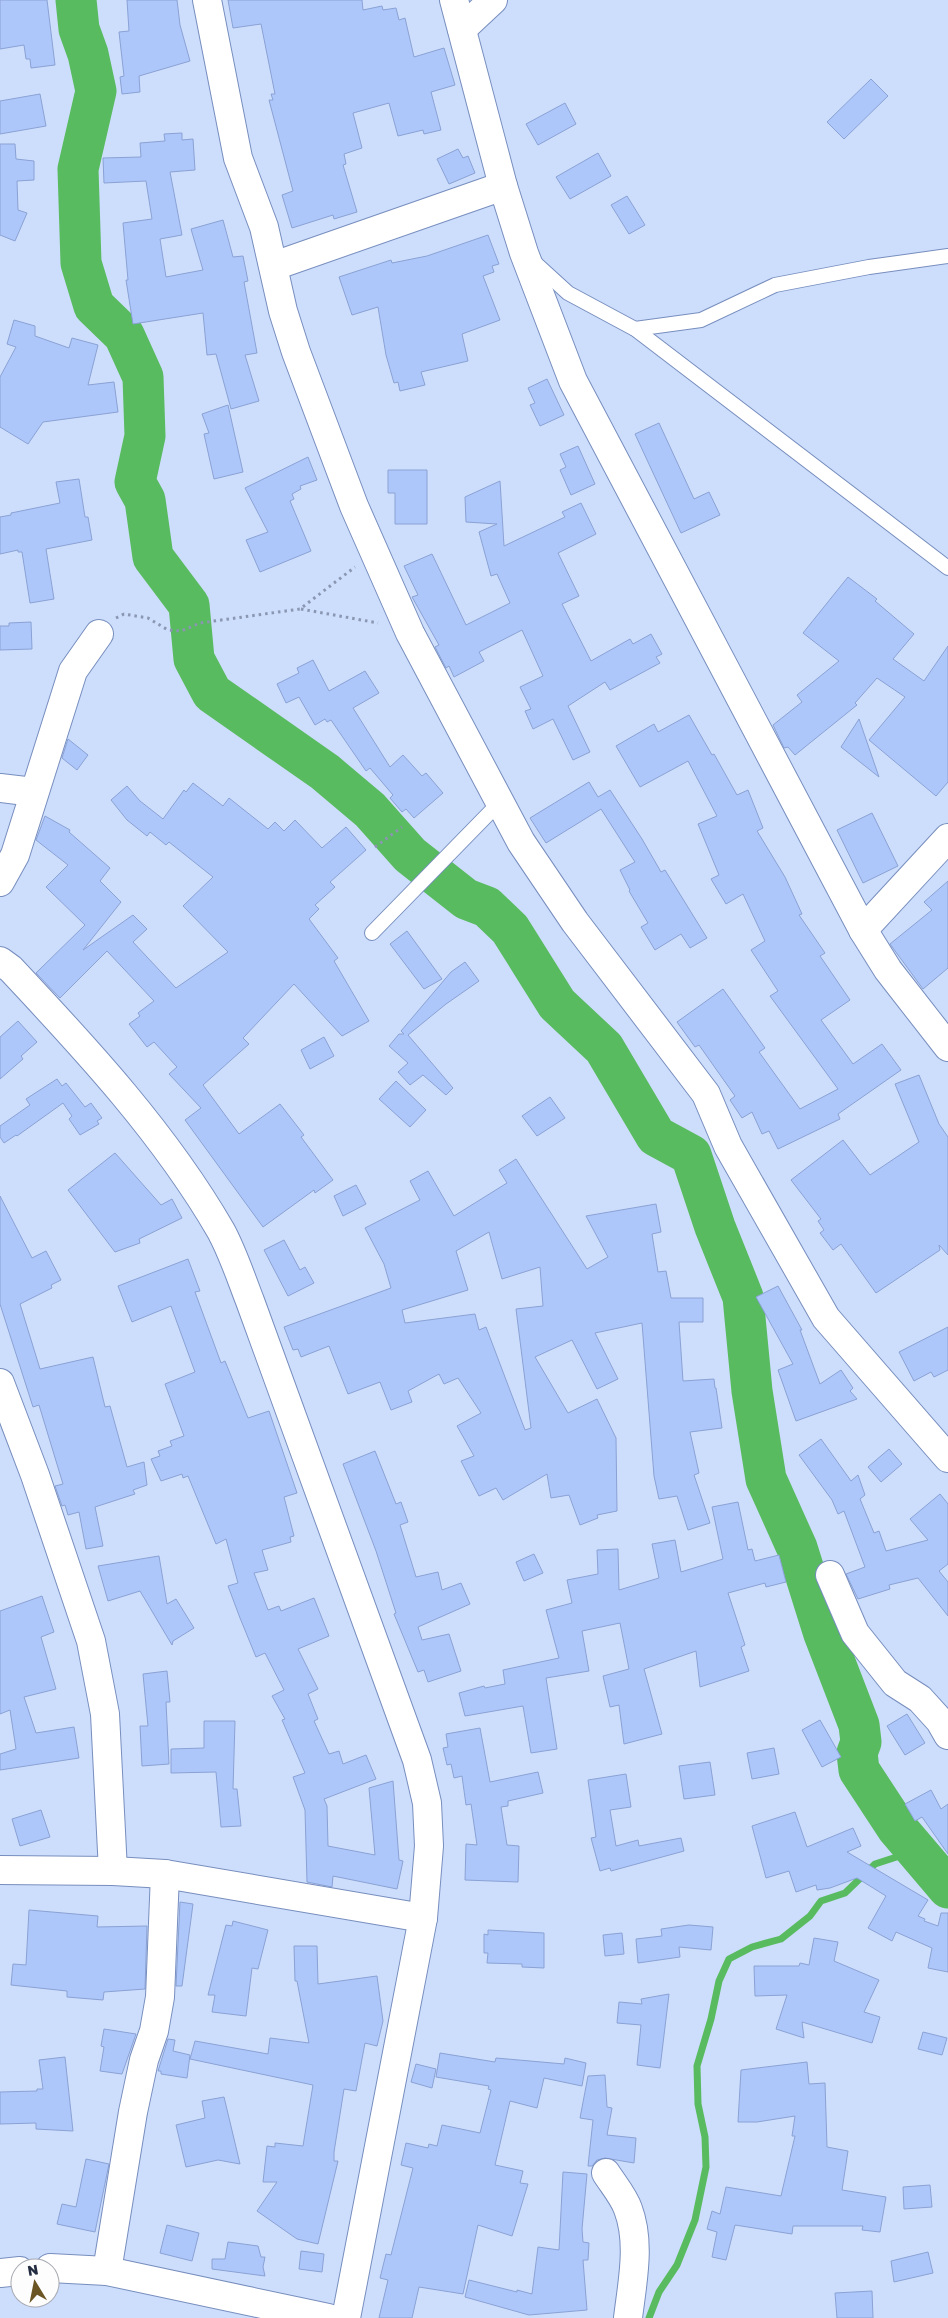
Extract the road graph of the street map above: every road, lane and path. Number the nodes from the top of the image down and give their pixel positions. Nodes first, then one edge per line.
1 (207, 0) edge
2 (454, 0) edge
3 (492, 0) edge
4 (462, 29) junction
5 (502, 186) junction
6 (524, 253) junction
7 (948, 256) edge
8 (274, 266) junction
9 (635, 329) junction
10 (372, 550) junction
11 (948, 568) edge
12 (300, 609) junction
13 (410, 633) junction
14 (99, 634) joint
15 (0, 788) edge
16 (34, 792) junction
17 (500, 802) junction
18 (402, 827) dead end
19 (948, 838) edge
20 (375, 847) dead end
21 (0, 882) edge
22 (863, 930) junction
23 (372, 933) dead end
24 (0, 961) edge
25 (948, 1047) edge
26 (0, 1383) edge
27 (948, 1458) edge
28 (830, 1575) dead end
29 (948, 1735) edge
30 (0, 1870) edge
31 (113, 1871) junction
32 (165, 1874) junction
33 (424, 1918) junction
34 (606, 2173) dead end
35 (60, 2268) edge
36 (107, 2270) junction
37 (328, 2318) edge
38 (346, 2318) edge
39 (628, 2318) edge

1 - 8 street
2 - 4 street
3 - 4 street
4 - 5 street
5 - 6 street
5 - 8 street
6 - 9 lane
6 - 22 street
7 - 9 lane
8 - 10 street
9 - 11 lane
10 - 12 path
10 - 13 street
12 - 13 path
12 - 14 path
13 - 17 street
14 - 16 street
15 - 16 street
16 - 21 street
17 - 23 lane
17 - 27 street
18 - 20 path
19 - 22 street
22 - 25 street
24 - 33 street
26 - 31 street
28 - 29 street
30 - 31 street
31 - 32 street
32 - 33 street
32 - 36 street
33 - 38 street
34 - 39 street
35 - 36 street
36 - 37 street

